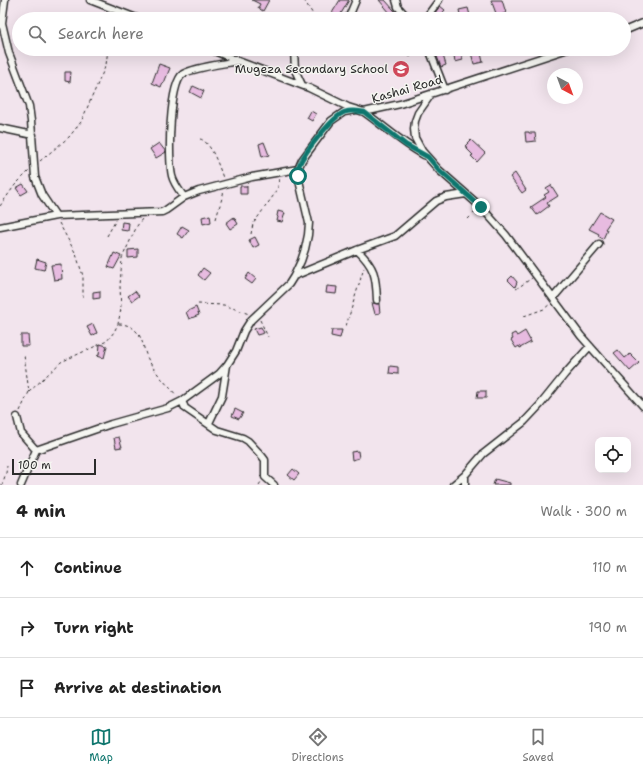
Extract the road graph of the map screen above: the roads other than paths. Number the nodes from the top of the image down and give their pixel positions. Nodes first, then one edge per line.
1 (4, 0) edge
2 (90, 0) edge
3 (356, 0) edge
4 (396, 0) edge
5 (439, 0) edge
6 (121, 12) edge
7 (351, 12) edge
8 (402, 12) edge
9 (430, 12) edge
10 (643, 23) edge
11 (631, 28) edge
12 (226, 56) edge
13 (294, 56) edge
14 (432, 56) edge
15 (547, 56) edge
16 (238, 61) junction
17 (302, 85) junction
18 (445, 90) junction
19 (432, 93) junction
20 (356, 110) junction
21 (364, 112) junction
22 (0, 128) edge
23 (33, 135) junction
24 (428, 157) junction
25 (298, 169) junction
26 (466, 194) junction
27 (184, 197) junction
28 (56, 216) junction
29 (0, 227) edge
30 (599, 244) dead end
31 (357, 250) junction
32 (294, 276) junction
33 (553, 298) junction
34 (377, 300) dead end
35 (590, 346) junction
36 (228, 365) junction
37 (182, 401) junction
38 (643, 406) edge
39 (17, 417) road end
40 (209, 423) junction
41 (36, 450) junction
42 (465, 475) junction
43 (21, 485) edge
44 (274, 485) edge
45 (453, 485) edge
46 (465, 485) edge

1 - 23 street
2 - 6 street
3 - 7 street
4 - 8 street
5 - 9 street
10 - 11 street
12 - 16 street, Kashai Road
13 - 17 street
14 - 18 street
15 - 18 street, Kashai Road
16 - 17 street, Kashai Road
16 - 27 street
17 - 20 street, Kashai Road
18 - 19 street, Kashai Road
19 - 21 street, Kashai Road
19 - 24 street
20 - 21 street, Kashai Road
20 - 25 street
21 - 24 street
22 - 23 street
23 - 28 street
24 - 26 street
25 - 27 street
25 - 32 street
26 - 31 street
26 - 33 street
27 - 28 street
28 - 29 street
30 - 33 street
31 - 32 street
31 - 34 street
32 - 36 street
33 - 35 street
35 - 38 street
35 - 42 street
36 - 37 street
36 - 40 street
37 - 40 street
37 - 41 street
39 - 41 street
40 - 44 street
41 - 43 street
42 - 45 street
42 - 46 street

